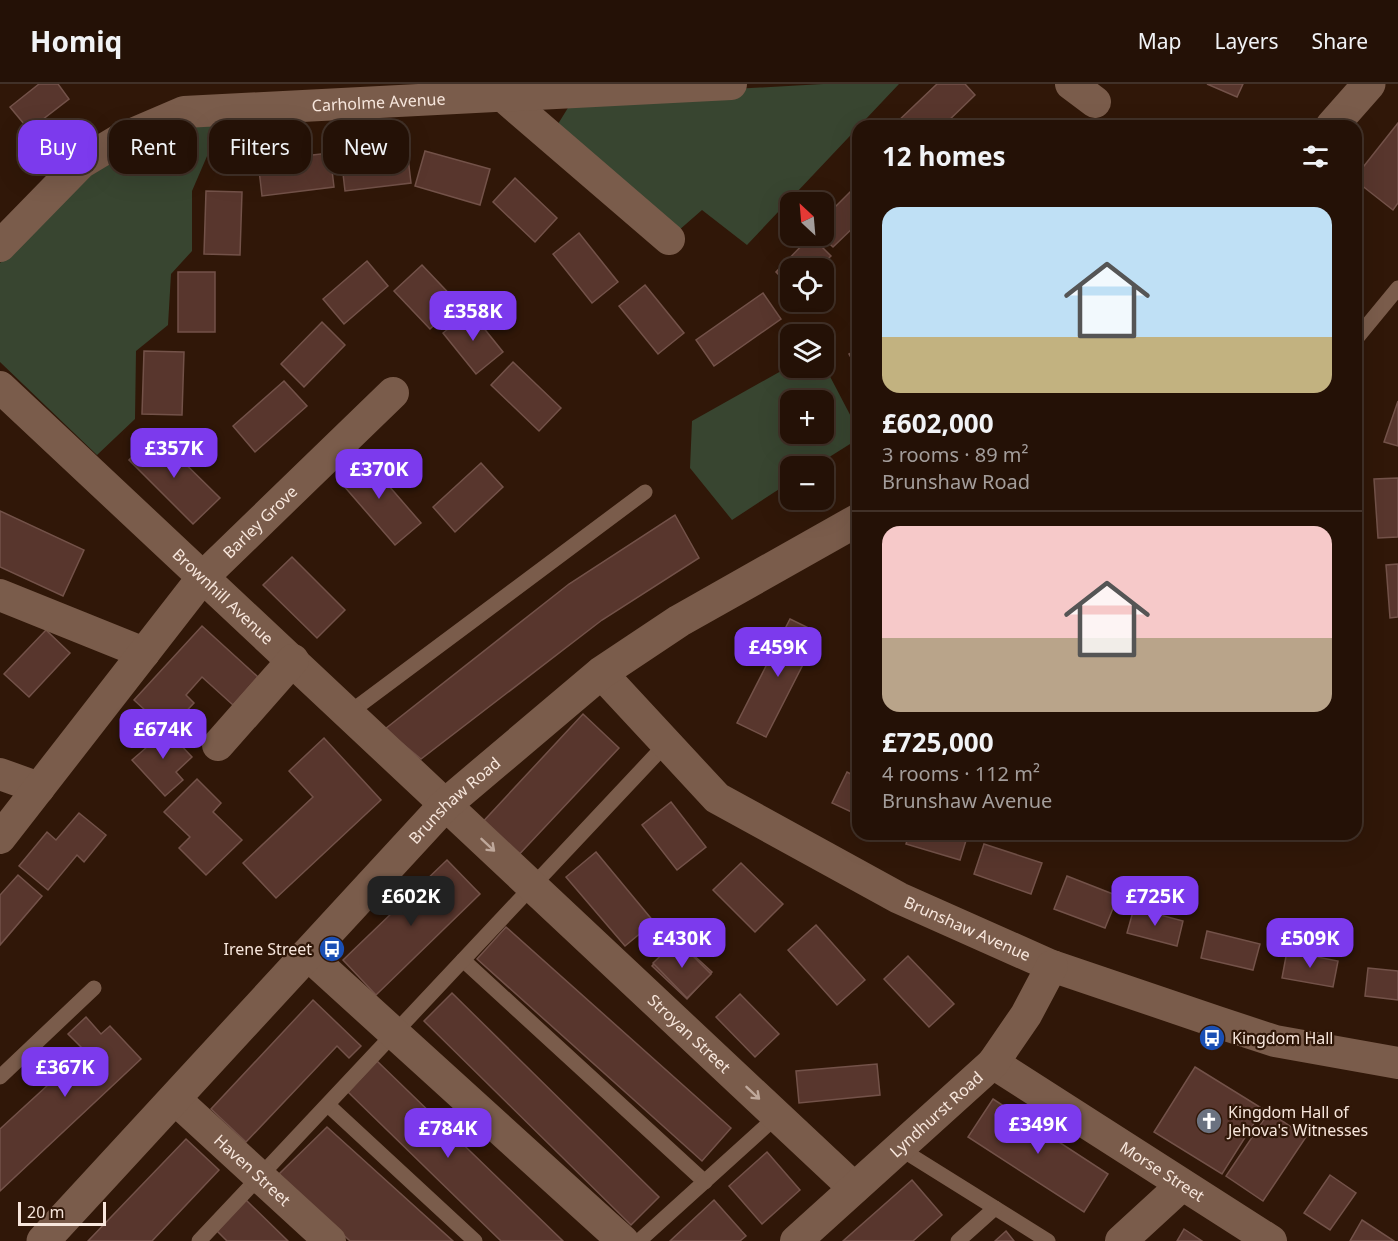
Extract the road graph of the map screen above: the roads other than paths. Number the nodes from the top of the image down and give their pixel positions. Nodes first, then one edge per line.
1 (731, 84) edge
2 (1369, 84) edge
3 (258, 96) edge
4 (503, 96) junction
5 (1337, 120) edge
6 (669, 239) dead end
7 (0, 246) edge
8 (1398, 288) edge
9 (1362, 331) edge
10 (0, 387) edge
11 (393, 393) dead end
12 (645, 492) dead end
13 (852, 523) edge
14 (203, 577) junction
15 (0, 595) edge
16 (144, 653) junction
17 (293, 660) junction
18 (601, 674) junction
19 (349, 713) junction
20 (666, 744) junction
21 (218, 745) dead end
22 (0, 774) edge
23 (39, 788) junction
24 (445, 805) junction
25 (0, 838) edge
26 (532, 886) junction
27 (307, 954) junction
28 (463, 960) junction
29 (1052, 966) junction
30 (94, 988) dead end
31 (395, 1034) junction
32 (993, 1063) junction
33 (1398, 1064) edge
34 (0, 1077) edge
35 (175, 1099) junction
36 (328, 1105) junction
37 (777, 1116) junction
38 (898, 1148) junction
39 (260, 1176) junction
40 (705, 1182) junction
41 (1182, 1185) junction
42 (854, 1188) junction
43 (995, 1208) junction
44 (46, 1240) edge
45 (199, 1241) edge
46 (330, 1241) edge
47 (475, 1241) edge
48 (622, 1241) edge
49 (639, 1241) edge
50 (796, 1241) edge
51 (958, 1241) edge
52 (1048, 1241) edge
53 (1121, 1241) edge
54 (1271, 1241) edge

1 - 4 street, Carholme Avenue
2 - 5 street
3 - 4 street, Carholme Avenue
3 - 7 street, Carholme Avenue
4 - 6 street
8 - 9 lane
10 - 14 street, Brownhill Avenue
11 - 14 street, Barley Grove
12 - 19 lane
13 - 18 street, Brunshaw Road
14 - 16 street, Barley Grove
14 - 17 street, Brownhill Avenue
15 - 16 street
16 - 23 street, Barley Grove
17 - 19 street, Brownhill Avenue
17 - 21 street
18 - 20 street, Brunshaw Avenue
18 - 24 street, Brunshaw Road
19 - 24 street, Brownhill Avenue
20 - 26 lane
20 - 29 street, Brunshaw Avenue
22 - 23 street
23 - 25 street, Barley Grove
24 -> 26 street, Stroyan Street
24 - 27 street, Brunshaw Road
26 - 28 lane
26 -> 37 street, Stroyan Street
27 - 31 street
27 - 35 street, Brunshaw Road
28 - 31 lane
28 - 40 lane
29 - 32 street, Lyndhurst Road
29 - 33 street, Brunshaw Avenue
30 - 34 lane
31 - 36 lane
31 - 48 street
32 - 38 street, Lyndhurst Road
32 - 41 street, Morse Street
35 - 39 street, Haven Street
35 - 44 street, Brunshaw Road
36 - 39 lane
36 - 47 lane
37 - 40 lane
37 - 42 street, Stroyan Street
38 - 42 street, Lyndhurst Road
38 - 43 lane
39 - 45 lane
39 - 46 street, Haven Street
40 - 49 lane
41 - 53 street
41 - 54 street, Morse Street
42 - 50 street, Lyndhurst Road
43 - 51 lane
43 - 52 lane

